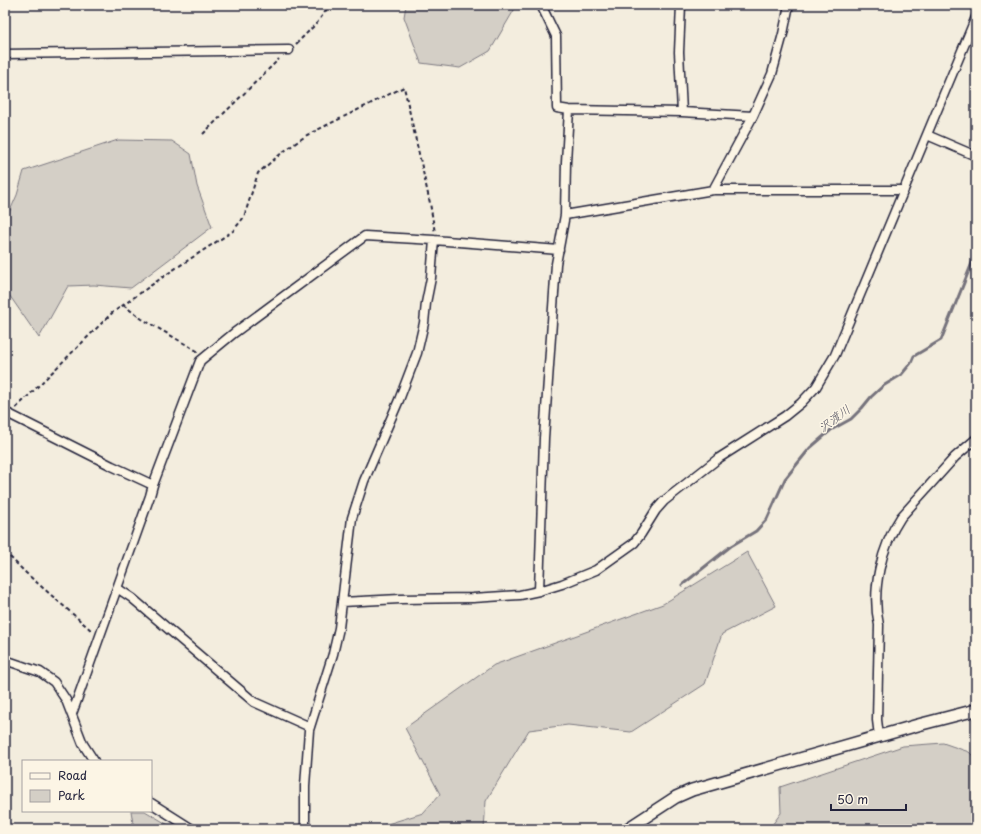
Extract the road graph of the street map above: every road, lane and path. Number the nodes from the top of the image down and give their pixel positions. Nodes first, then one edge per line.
1 (330, 5) edge
2 (540, 5) edge
3 (681, 5) edge
4 (789, 5) edge
5 (976, 17) edge
6 (289, 50) junction
7 (5, 54) edge
8 (569, 110) junction
9 (682, 112) junction
10 (753, 116) junction
11 (203, 134) dead end
12 (927, 135) junction
13 (976, 156) edge
14 (714, 190) junction
15 (904, 190) junction
16 (565, 215) junction
17 (434, 240) junction
18 (559, 250) junction
19 (123, 305) junction
20 (205, 356) junction
21 (8, 413) edge
22 (976, 439) edge
23 (153, 485) junction
24 (5, 552) edge
25 (117, 588) junction
26 (539, 591) junction
27 (342, 602) junction
28 (99, 637) junction
29 (5, 660) edge
30 (976, 710) edge
31 (72, 714) junction
32 (310, 727) junction
33 (879, 736) junction
34 (93, 760) edge
35 (152, 804) edge
36 (192, 829) edge
37 (305, 829) edge
38 (627, 829) edge

1 - 6 path
2 - 8 street
3 - 9 street
4 - 10 street
5 - 12 street
6 - 7 street
6 - 11 path
8 - 9 street
8 - 16 street
9 - 10 street
10 - 14 street
12 - 13 street
12 - 15 street
14 - 15 street
14 - 16 street
15 - 26 street
16 - 18 street
17 - 18 street
17 - 19 path
17 - 20 street
17 - 27 street
18 - 26 street
19 - 20 path
19 - 21 path
20 - 23 street
21 - 23 street
22 - 33 street
23 - 25 street
24 - 28 path
25 - 28 street
25 - 32 street
26 - 27 street
27 - 32 street
28 - 31 street
29 - 31 street
30 - 33 street
31 - 34 street
32 - 37 street
33 - 38 street
35 - 36 street

